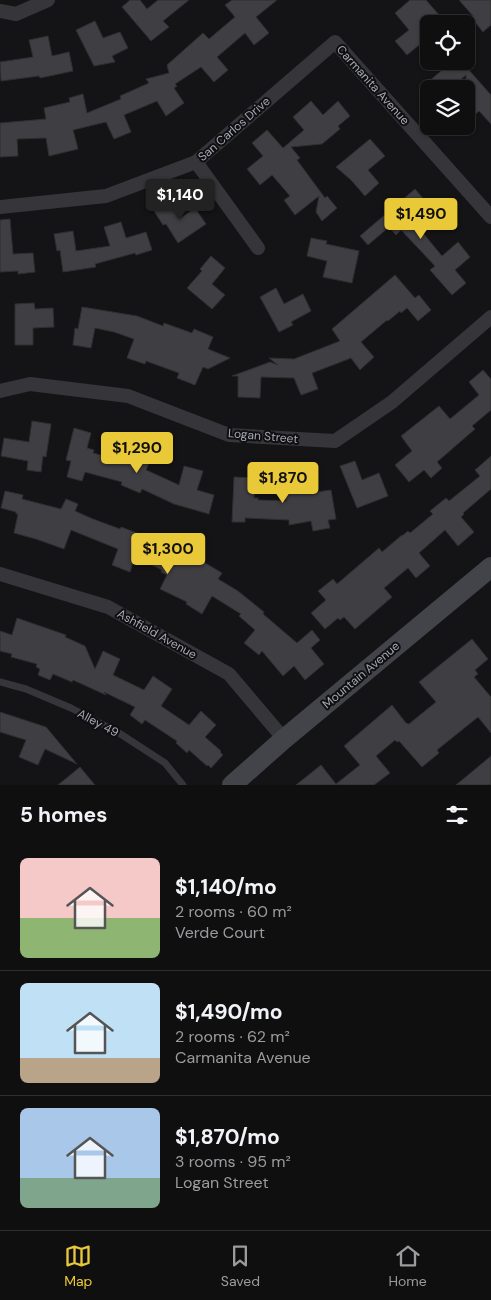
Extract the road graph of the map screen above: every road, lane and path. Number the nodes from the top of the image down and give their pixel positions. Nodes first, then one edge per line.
1 (48, 0) edge
2 (0, 11) edge
3 (335, 42) joint
4 (196, 162) junction
5 (0, 207) edge
6 (491, 217) edge
7 (258, 248) dead end
8 (491, 316) edge
9 (0, 391) edge
10 (491, 567) edge
11 (0, 574) edge
12 (0, 682) edge
13 (284, 739) junction
14 (183, 785) edge
15 (232, 785) edge

1 - 2 street
3 - 4 street, San Carlos Drive
3 - 6 street, Carmanita Avenue
4 - 5 street, San Carlos Drive
4 - 7 street
8 - 9 street, Logan Street
10 - 13 street, Mountain Avenue
11 - 13 street, Ashfield Avenue
12 - 14 lane, Alley 49
13 - 15 street, Mountain Avenue

